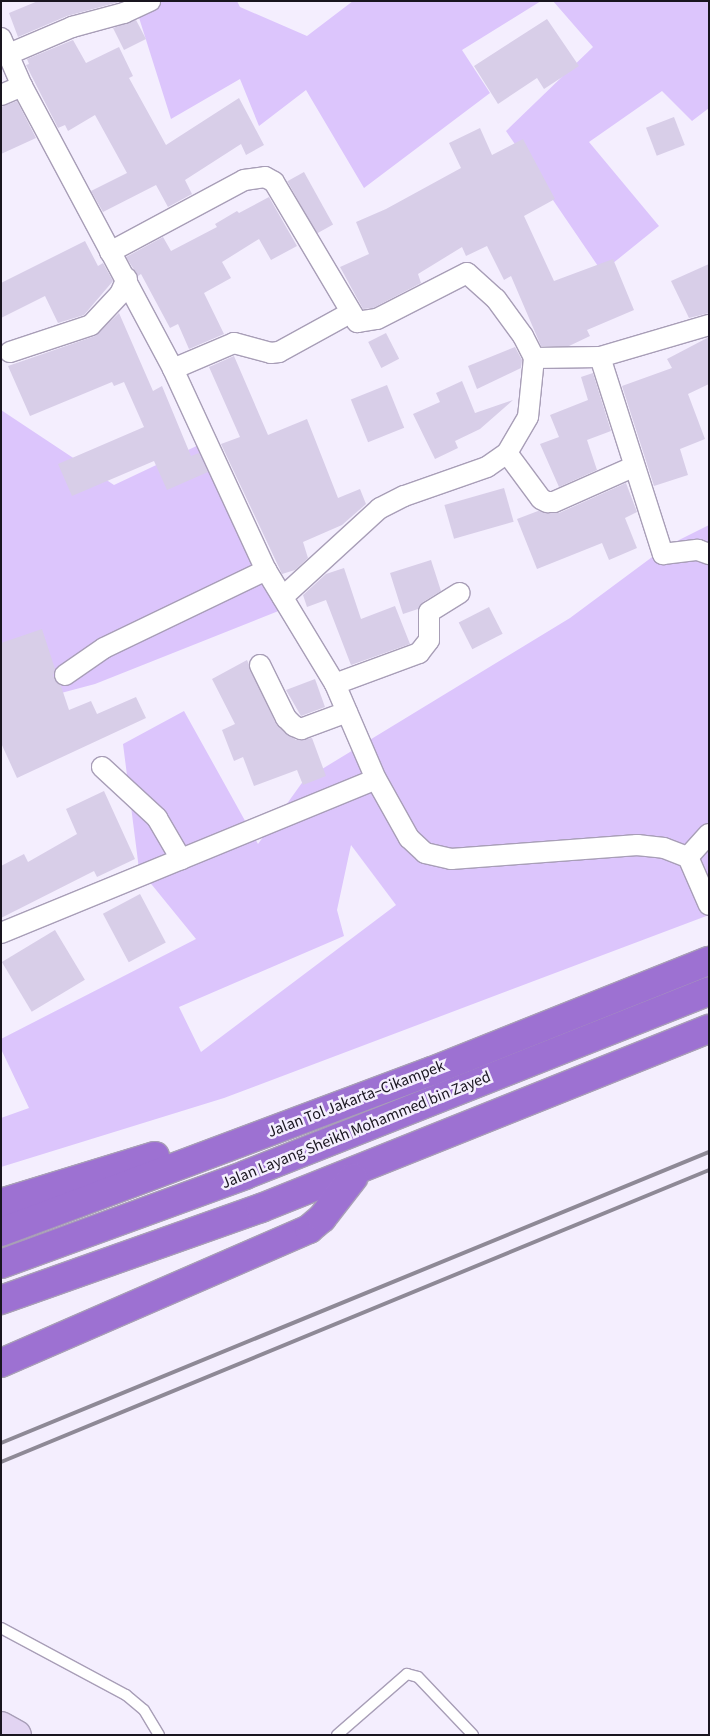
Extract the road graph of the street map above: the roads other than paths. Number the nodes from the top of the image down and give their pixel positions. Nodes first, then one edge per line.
1 (150, 1) edge
2 (5, 46) edge
3 (22, 86) junction
4 (1, 95) edge
5 (110, 252) junction
6 (127, 278) junction
7 (350, 313) junction
8 (709, 325) edge
9 (10, 352) dead end
10 (600, 357) junction
11 (534, 358) junction
12 (173, 369) junction
13 (507, 452) junction
14 (634, 467) junction
15 (709, 554) edge
16 (266, 570) junction
17 (460, 593) dead end
18 (283, 597) junction
19 (260, 664) dead end
20 (65, 675) dead end
21 (335, 684) junction
22 (347, 712) junction
23 (102, 767) dead end
24 (376, 779) junction
25 (709, 834) edge
26 (181, 859) junction
27 (690, 860) junction
28 (709, 906) edge
29 (1, 933) edge
30 (709, 961) edge
31 (709, 991) edge
32 (709, 1029) edge
33 (709, 1037) edge
34 (432, 1071) junction
35 (353, 1178) junction
36 (1, 1203) edge
37 (1, 1232) edge
38 (1, 1264) edge
39 (1, 1300) edge
40 (1, 1307) edge
41 (1, 1362) edge
42 (1, 1628) edge
43 (1, 1726) edge
44 (17, 1735) edge
45 (159, 1735) edge
46 (337, 1735) edge
47 (473, 1735) edge

1 - 2 street
2 - 3 street
3 - 4 street
3 - 5 street
5 - 6 street
5 - 7 street
6 - 9 street
6 - 12 street
7 - 11 street
7 - 12 street
8 - 10 street
10 - 11 street
10 - 14 street
11 - 13 street
12 - 16 street
13 - 14 street
13 - 18 street
14 - 15 street
16 - 18 street
16 - 20 street
17 - 21 street
18 - 21 street
19 - 22 street
21 - 22 street
22 - 24 street
23 - 26 street
24 - 26 street
24 - 27 street
25 - 27 street
26 - 29 street
27 - 28 street
30 - 34 highway, Jalan Tol Jakarta–Cikampek
31 - 38 highway, Jalan Layang Sheikh Mohammed bin Zayed
32 - 39 highway
33 - 35 highway
34 - 36 highway
34 - 37 highway, Jalan Tol Jakarta–Cikampek
35 - 40 highway
35 - 41 highway
42 - 45 lane
43 - 44 main road
46 - 47 lane

